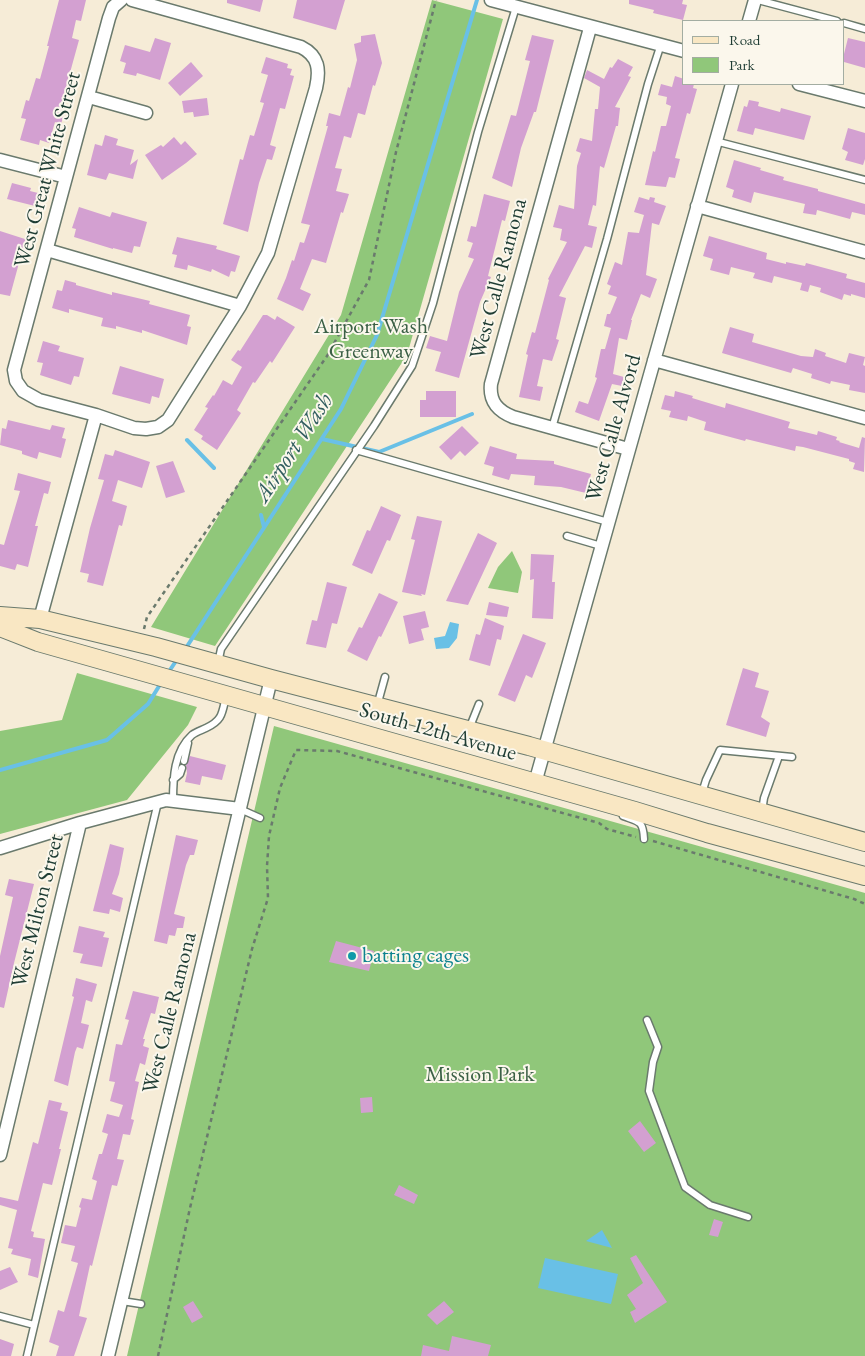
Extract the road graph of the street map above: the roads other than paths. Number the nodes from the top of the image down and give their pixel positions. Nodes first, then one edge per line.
1 (132, 0) edge
2 (491, 0) edge
3 (757, 0) edge
4 (120, 1) edge
5 (512, 6) junction
6 (749, 20) edge
7 (834, 20) edge
8 (845, 23) edge
9 (590, 28) junction
10 (865, 29) edge
11 (661, 44) junction
12 (682, 50) edge
13 (732, 85) edge
14 (803, 85) edge
15 (89, 97) junction
16 (865, 101) edge
17 (146, 113) dead end
18 (716, 141) junction
19 (0, 160) edge
20 (66, 177) junction
21 (865, 180) edge
22 (697, 206) junction
23 (47, 250) junction
24 (865, 252) edge
25 (240, 306) junction
26 (654, 360) junction
27 (96, 415) junction
28 (865, 418) edge
29 (552, 428) junction
30 (628, 448) junction
31 (356, 450) junction
32 (608, 522) junction
33 (567, 536) dead end
34 (601, 546) junction
35 (0, 616) edge
36 (40, 619) junction
37 (0, 627) edge
38 (210, 662) junction
39 (384, 677) dead end
40 (271, 679) junction
41 (226, 695) junction
42 (479, 704) dead end
43 (265, 707) junction
44 (376, 707) junction
45 (468, 731) junction
46 (189, 739) junction
47 (544, 750) junction
48 (779, 756) junction
49 (792, 757) dead end
50 (173, 780) junction
51 (535, 783) junction
52 (702, 796) junction
53 (173, 801) junction
54 (158, 802) junction
55 (612, 804) junction
56 (240, 808) junction
57 (762, 813) junction
58 (260, 818) dead end
59 (80, 822) junction
60 (644, 839) road end
61 (865, 842) edge
62 (0, 848) edge
63 (865, 876) edge
64 (647, 1020) dead end
65 (0, 1155) edge
66 (748, 1217) dead end
67 (122, 1300) junction
68 (141, 1304) dead end
69 (0, 1316) edge
70 (34, 1325) junction
71 (27, 1356) edge
72 (108, 1356) edge

1 - 25 street, West Great White Street
2 - 5 street
3 - 6 street
3 - 7 lane
4 - 15 street, West Great White Street
5 - 9 street
5 - 31 lane
8 - 10 lane
9 - 11 street
9 - 29 street, West Calle Ramona
11 - 12 street
11 - 29 lane
13 - 18 street, West Calle Alvord
14 - 16 street
15 - 17 street
15 - 20 street, West Great White Street
18 - 21 lane
18 - 22 street, West Calle Alvord
19 - 20 street
20 - 23 street, West Great White Street
22 - 24 street
22 - 26 street, West Calle Alvord
23 - 25 street
23 - 27 street, West Great White Street
25 - 27 street, West Great White Street
26 - 28 street
26 - 30 street, West Calle Alvord
27 - 36 street
29 - 30 street, West Calle Ramona
30 - 32 street, West Calle Alvord
31 - 32 lane
31 - 38 lane
32 - 34 street, West Calle Alvord
33 - 34 lane
34 - 47 street, West Calle Alvord
35 - 36 main road, South 12th Avenue
36 - 38 main road, South 12th Avenue
37 - 41 main road, South 12th Avenue
38 - 40 main road, South 12th Avenue
39 - 44 lane
40 - 43 street, West Calle Ramona
40 - 44 main road, South 12th Avenue
41 - 43 main road, South 12th Avenue
41 - 46 lane
42 - 45 lane
43 - 51 main road, South 12th Avenue
43 - 56 street, West Calle Ramona
44 - 45 main road, South 12th Avenue
45 - 47 main road, South 12th Avenue
46 - 50 lane
46 - 50 lane
47 - 51 street, West Calle Alvord
47 - 52 main road, South 12th Avenue
48 - 49 lane
48 - 52 lane
48 - 57 lane
50 - 53 lane
51 - 55 main road, South 12th Avenue
52 - 57 main road, South 12th Avenue
53 - 54 street
53 - 56 street
54 - 59 street
54 - 70 lane
55 - 60 lane
55 - 63 main road, South 12th Avenue
56 - 58 lane
56 - 67 street, West Calle Ramona
57 - 61 main road, South 12th Avenue
59 - 62 street
59 - 65 street, West Milton Street
64 - 66 lane
67 - 68 lane
67 - 72 street, West Calle Ramona
69 - 70 lane
70 - 71 lane

